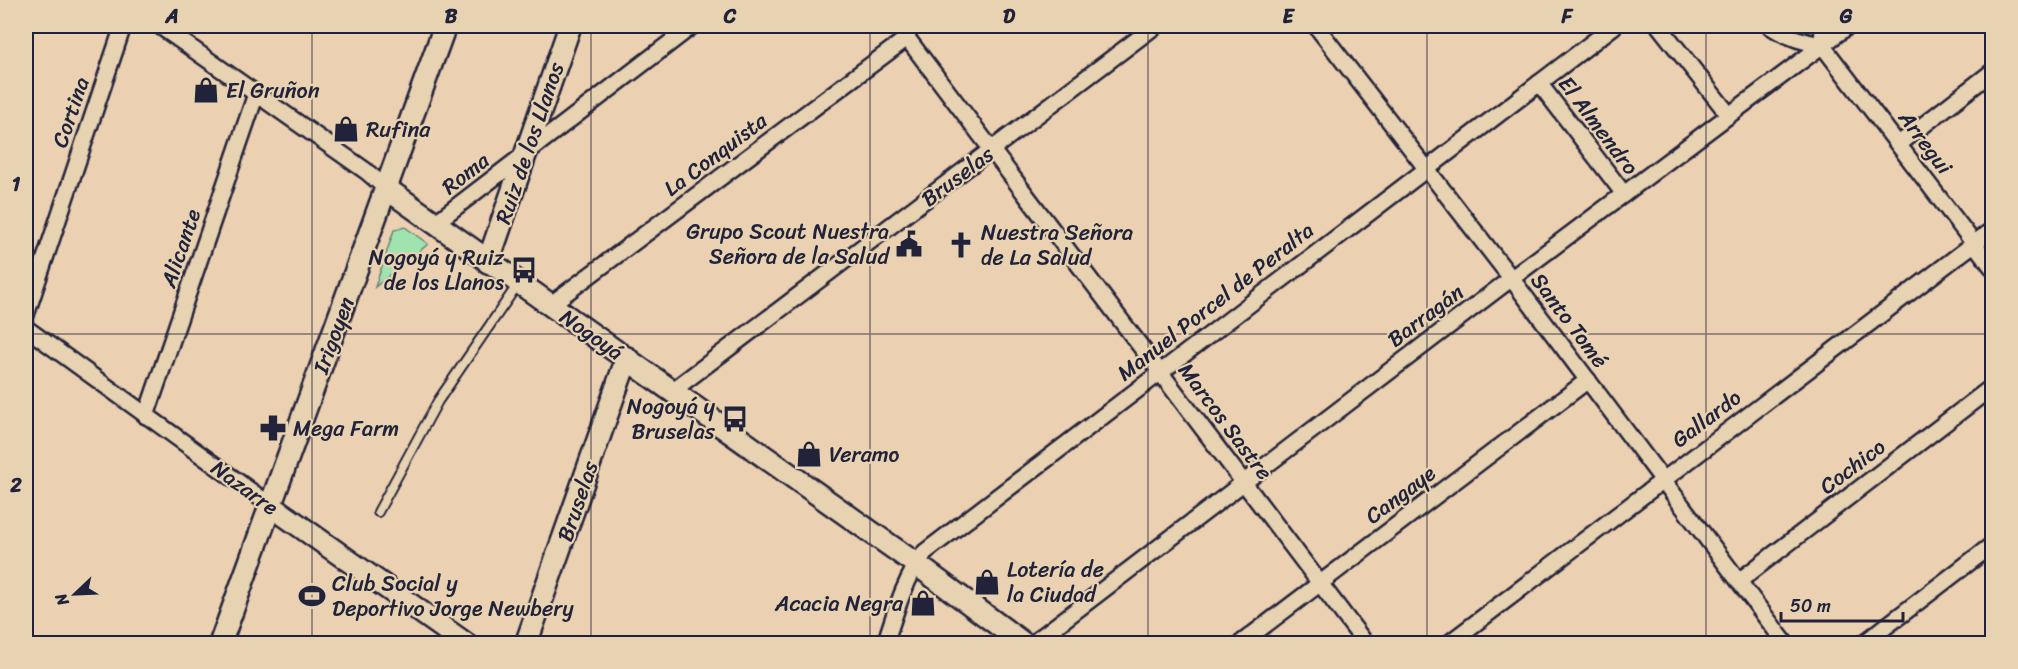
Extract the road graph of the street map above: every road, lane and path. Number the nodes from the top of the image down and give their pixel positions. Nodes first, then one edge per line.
1 (123, 26) edge
2 (160, 26) edge
3 (445, 26) edge
4 (570, 26) edge
5 (692, 26) edge
6 (1155, 26) edge
7 (1316, 26) edge
8 (1614, 26) edge
9 (1659, 26) edge
10 (1770, 26) edge
11 (1823, 26) edge
12 (1848, 26) edge
13 (902, 32) edge
14 (1822, 45) junction
15 (1992, 72) edge
16 (1539, 83) junction
17 (256, 94) junction
18 (1729, 115) junction
19 (1899, 144) junction
20 (992, 150) junction
21 (524, 155) junction
22 (1425, 168) junction
23 (387, 189) junction
24 (1624, 194) junction
25 (435, 223) junction
26 (1992, 230) edge
27 (1975, 244) junction
28 (488, 262) junction
29 (1992, 267) edge
30 (1511, 278) junction
31 (519, 283) junction
32 (550, 305) junction
33 (26, 315) edge
34 (26, 328) edge
35 (627, 358) junction
36 (1160, 372) junction
37 (1588, 380) junction
38 (1992, 387) edge
39 (672, 391) junction
40 (146, 416) junction
41 (1662, 480) junction
42 (1244, 483) junction
43 (270, 506) junction
44 (378, 512) dead end
45 (1992, 545) edge
46 (916, 564) junction
47 (1739, 581) junction
48 (1321, 583) junction
49 (220, 644) edge
50 (466, 644) edge
51 (526, 644) edge
52 (885, 644) edge
53 (1024, 644) edge
54 (1032, 644) edge
55 (1240, 644) edge
56 (1366, 644) edge
57 (1448, 644) edge
58 (1786, 644) edge
59 (1863, 644) edge

1 - 33 street, Cortina
2 - 17 street, Nogoyá
3 - 23 street, Irigoyen
4 - 21 street, Ruiz de los Llanos
5 - 21 street, Roma
6 - 20 street, Bruselas
7 - 22 street, Santo Tomé
8 - 16 street, Manuel Porcel de Peralta
9 - 18 street
10 - 14 street
11 - 14 street
12 - 14 street, Barragán
13 - 20 street, Marcos Sastre
13 - 32 street, La Conquista
14 - 18 street, Barragán
14 - 19 street, Arregui
15 - 19 street
16 - 22 street, Manuel Porcel de Peralta
16 - 24 street, El Almendro
17 - 23 street, Nogoyá
17 - 40 street, Alicante
18 - 24 street, Barragán
19 - 27 street, Arregui
20 - 36 street, Marcos Sastre
20 - 39 street, Bruselas
21 - 25 street, Roma
21 - 28 street, Ruiz de los Llanos
22 - 30 street, Santo Tomé
22 - 36 street, Manuel Porcel de Peralta
23 - 25 street, Nogoyá
23 - 43 street, Irigoyen
24 - 30 street, Barragán
25 - 28 street, Nogoyá
26 - 27 street, Gallardo
27 - 29 street, Arregui
27 - 41 street, Gallardo
28 - 31 street, Nogoyá
30 - 37 street, Santo Tomé
30 - 42 street, Barragán
31 - 32 street, Nogoyá
31 - 44 lane
32 - 35 street, Nogoyá
34 - 40 street, Nazarre
35 - 39 street, Nogoyá
35 - 51 street, Bruselas
36 - 42 street, Marcos Sastre
36 - 46 street, Manuel Porcel de Peralta
37 - 41 street, Santo Tomé
37 - 48 street, Cangaye
38 - 47 street, Cochico
39 - 46 street, Nogoyá
40 - 43 street, Nazarre
41 - 47 street, Santo Tomé
41 - 57 street, Gallardo
42 - 48 street, Marcos Sastre
42 - 54 street, Barragán
43 - 49 street, Irigoyen
43 - 50 street, Nazarre
45 - 59 street
46 - 52 street, Manuel Porcel de Peralta
46 - 53 street, Nogoyá
47 - 58 street, Santo Tomé
48 - 55 street, Cangaye
48 - 56 street, Marcos Sastre

